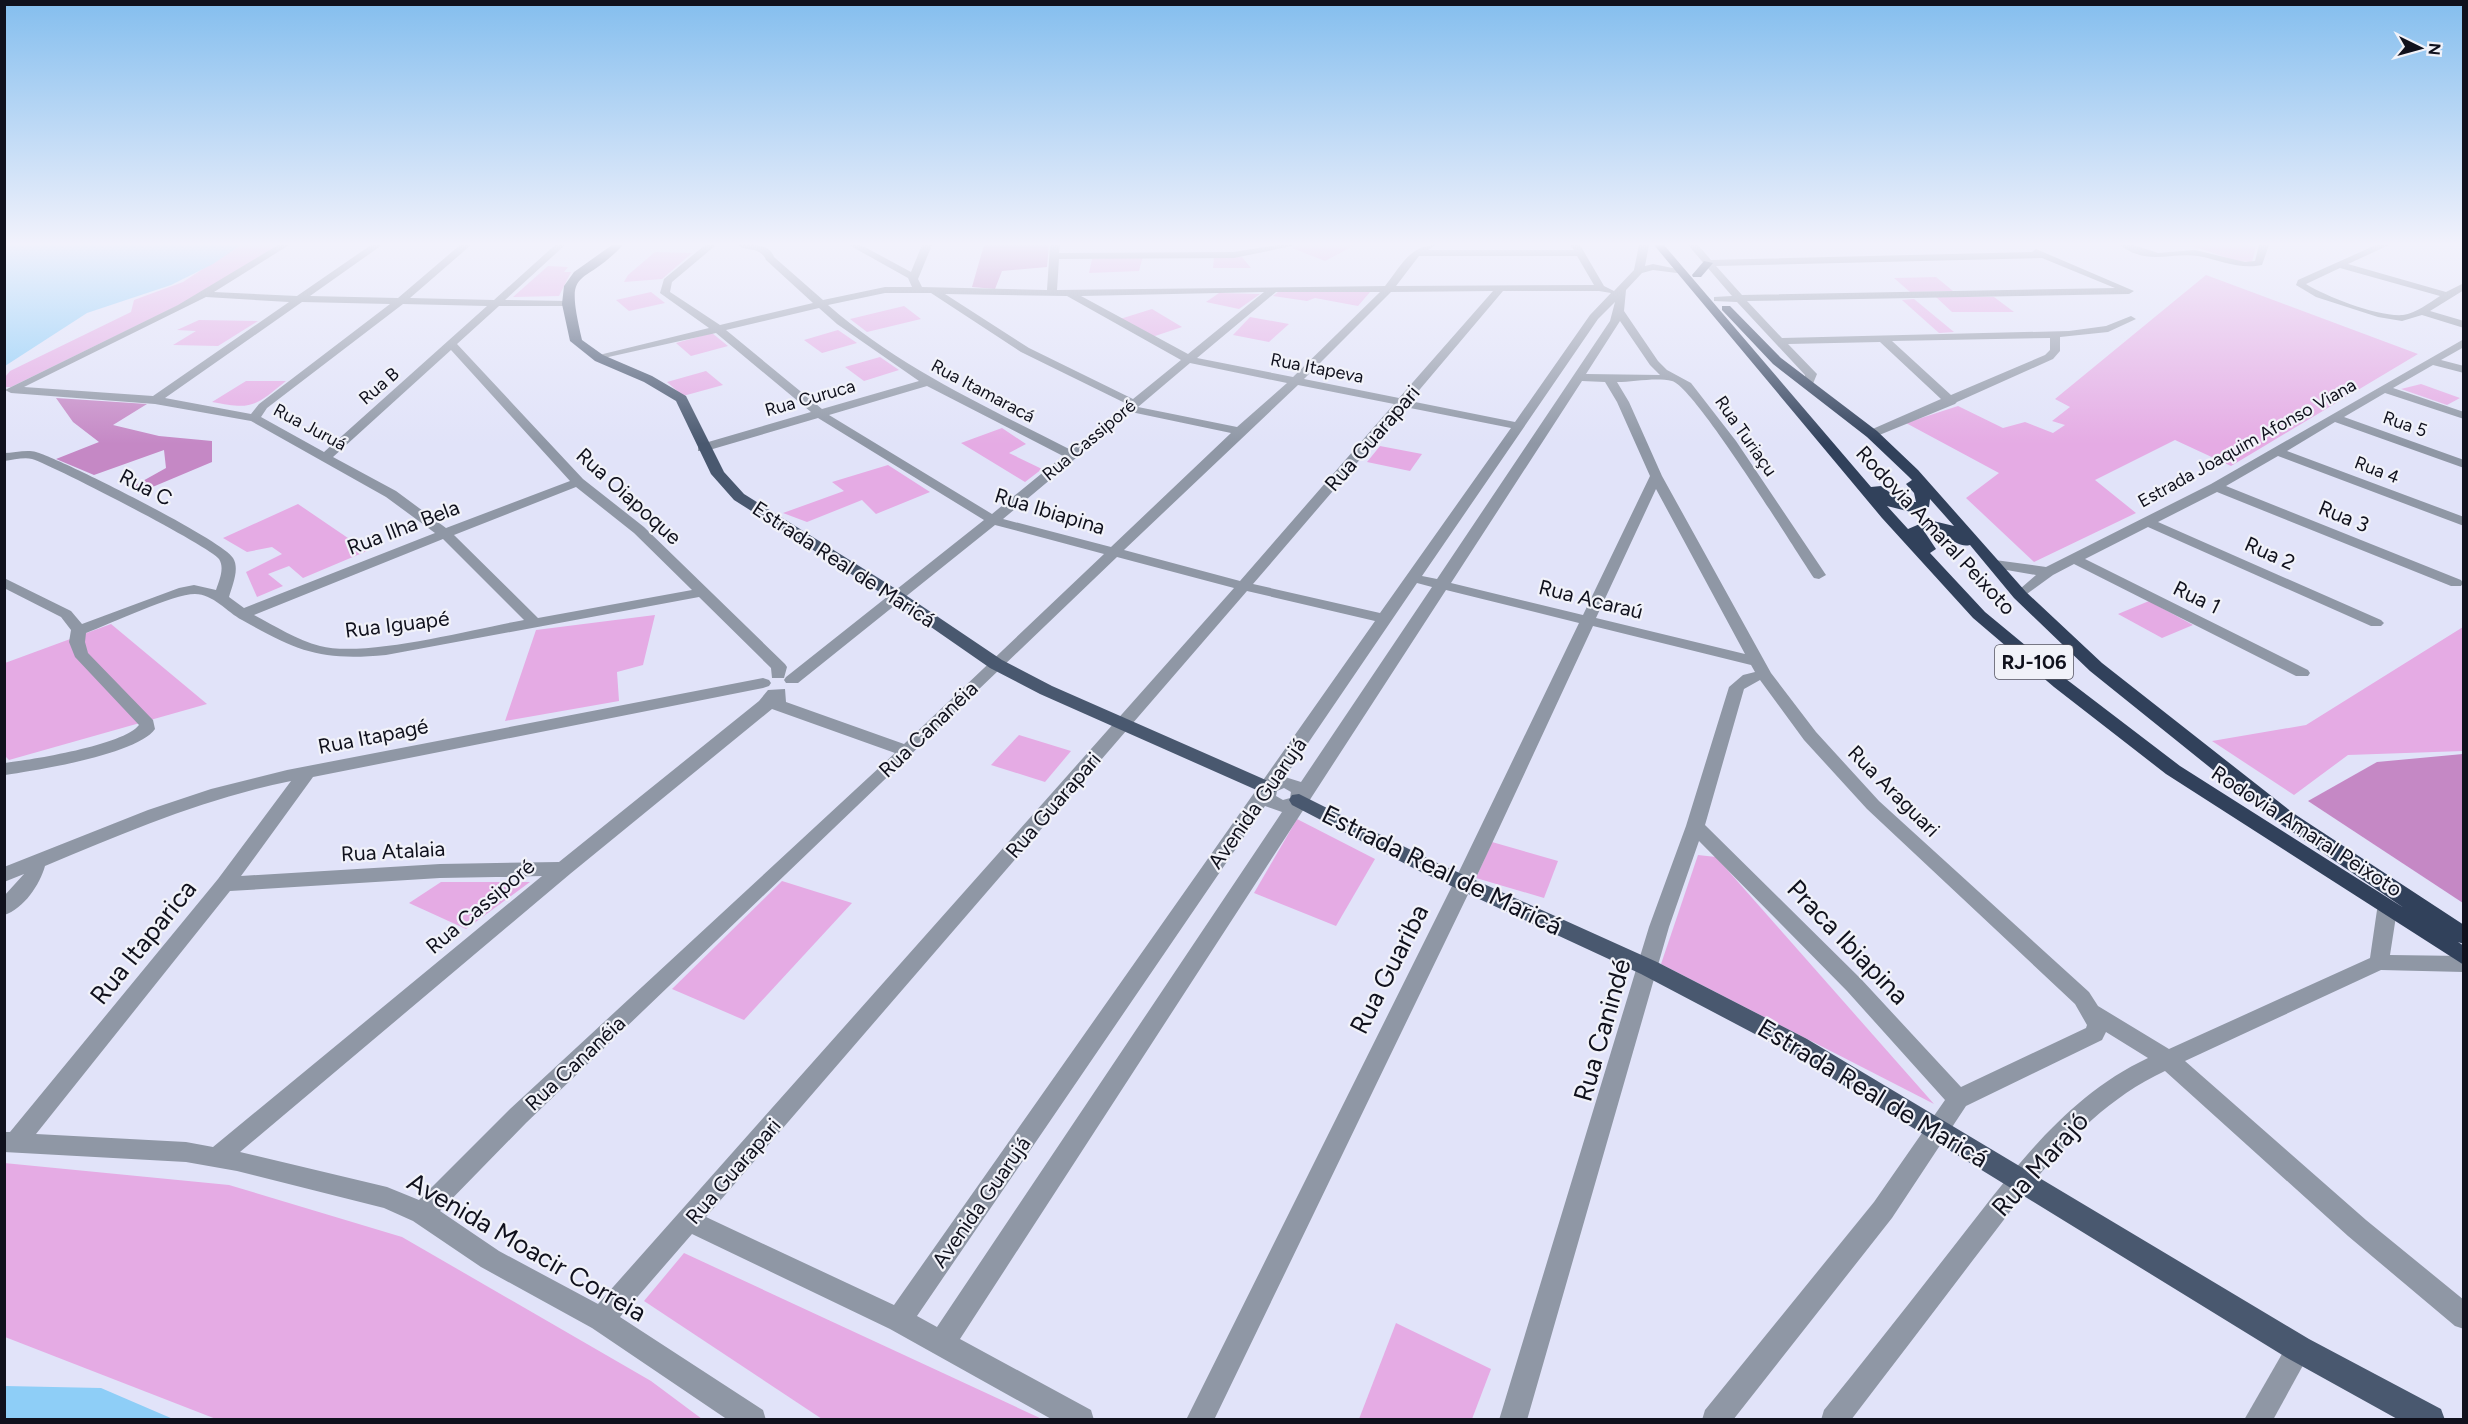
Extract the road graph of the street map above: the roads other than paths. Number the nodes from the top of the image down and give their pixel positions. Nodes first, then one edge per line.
1 (172, 311) edge
2 (284, 311) edge
3 (386, 311) edge
4 (487, 311) edge
5 (570, 311) edge
6 (692, 311) edge
7 (788, 311) edge
8 (830, 311) edge
9 (966, 311) edge
10 (1102, 311) edge
11 (1248, 311) edge
12 (1366, 311) edge
13 (1481, 311) edge
14 (1601, 311) edge
15 (1619, 311) joint
16 (1713, 311) edge
17 (1729, 311) edge
18 (1752, 311) edge
19 (2372, 311) edge
20 (2419, 311) edge
21 (2421, 311) edge
22 (2131, 319) dead end
23 (1590, 323) junction
24 (2463, 325) edge
25 (1611, 327) junction
26 (718, 329) junction
27 (1632, 331) junction
28 (2055, 334) junction
29 (1882, 338) junction
30 (1779, 341) junction
31 (2463, 342) edge
32 (452, 345) junction
33 (599, 358) junction
34 (1190, 360) junction
35 (2432, 361) junction
36 (2463, 370) edge
37 (1674, 378) junction
38 (1609, 379) junction
39 (1801, 379) junction
40 (928, 382) junction
41 (1295, 382) junction
42 (1575, 382) junction
43 (1549, 383) junction
44 (2383, 389) junction
45 (8, 391) edge
46 (155, 400) junction
47 (1951, 402) junction
48 (1404, 403) junction
49 (262, 406) junction
50 (1130, 406) junction
51 (1797, 409) junction
52 (233, 413) junction
53 (820, 414) junction
54 (2463, 416) edge
55 (254, 418) junction
56 (2334, 418) junction
57 (1519, 426) junction
58 (1239, 431) junction
59 (1872, 434) junction
60 (702, 448) junction
61 (2278, 452) junction
62 (1071, 455) junction
63 (327, 456) junction
64 (4, 457) edge
65 (2463, 464) edge
66 (1656, 476) junction
67 (578, 482) junction
68 (2216, 487) junction
69 (1642, 508) junction
70 (1674, 511) junction
71 (993, 520) junction
72 (2148, 522) junction
73 (2463, 522) edge
74 (444, 533) junction
75 (1114, 552) junction
76 (2074, 559) junction
77 (1995, 564) junction
78 (2048, 573) junction
79 (1819, 575) dead end
80 (1413, 578) junction
81 (4, 582) edge
82 (2456, 583) dead end
83 (1442, 584) junction
84 (1244, 586) junction
85 (703, 592) junction
86 (2020, 595) junction
87 (222, 597) junction
88 (898, 597) junction
89 (243, 614) junction
90 (1384, 619) junction
91 (1589, 619) junction
92 (2376, 623) dead end
93 (536, 624) junction
94 (79, 630) junction
95 (2083, 654) junction
96 (996, 664) junction
97 (1761, 668) junction
98 (2302, 673) dead end
99 (777, 685) junction
100 (2081, 699) junction
101 (1123, 725) junction
102 (907, 751) junction
103 (4, 769) edge
104 (307, 772) junction
105 (1268, 788) junction
106 (1299, 801) junction
107 (1695, 826) junction
108 (36, 862) junction
109 (563, 869) junction
110 (4, 875) edge
111 (1464, 882) junction
112 (225, 884) junction
113 (4, 908) edge
114 (2387, 910) junction
115 (2463, 936) edge
116 (2463, 957) edge
117 (2379, 962) junction
118 (2463, 964) edge
119 (1649, 968) junction
120 (2093, 1013) junction
121 (2168, 1059) junction
122 (1958, 1099) junction
123 (1937, 1129) junction
124 (10, 1142) edge
125 (217, 1157) junction
126 (2020, 1181) junction
127 (422, 1213) junction
128 (690, 1221) junction
129 (2463, 1317) edge
130 (601, 1319) junction
131 (899, 1320) junction
132 (942, 1342) junction
133 (2299, 1349) junction
134 (753, 1419) edge
135 (1081, 1419) edge
136 (1199, 1419) edge
137 (1513, 1419) edge
138 (1715, 1419) edge
139 (1834, 1419) edge
140 (2257, 1419) edge
141 (2430, 1419) edge

1 - 45 street
2 - 46 street
3 - 49 street
4 - 32 street, Rua B
5 - 33 main road, Estrada Real de Maricá
6 - 26 street, Rua Ibiapina
7 - 26 street, Rua Itapeva
8 - 40 street, Rua Itamaracá
9 - 50 street
10 - 34 street, Rua Itapeva
11 - 34 street, Rua Cassiporé
12 - 41 street, Rua Cananéia
13 - 48 street, Rua Guarapari
14 - 23 street, Avenida Guarujá
15 - 25 street, Avenida Guarujá
15 - 27 street, Rua Turiaçu
16 - 51 highway, Rodovia Amaral Peixoto / RJ-106
17 - 39 highway, Rodovia Amaral Peixoto / RJ-106
18 - 30 street
19 - 20 street
21 - 24 street
22 - 28 street
23 - 25 street
23 - 43 street, Avenida Guarujá
25 - 27 street
25 - 42 street, Avenida Guarujá
26 - 33 street, Rua Itapeva
26 - 53 street, Rua Ibiapina
27 - 37 street, Rua Turiaçu
28 - 29 street
28 - 47 street
29 - 30 street
29 - 47 street
30 - 39 street
31 - 35 street, Estrada Joaquim Afonso Viana
32 - 63 street, Rua B
32 - 67 street, Rua Oiapoque
33 - 60 main road, Estrada Real de Maricá
34 - 41 street, Rua Itapeva
34 - 50 street, Rua Cassiporé
35 - 36 street
35 - 44 street, Estrada Joaquim Afonso Viana
37 - 38 street
37 - 79 street, Rua Turiaçu
38 - 42 street
38 - 66 street, Rua Araguari
39 - 51 highway
39 - 59 highway, Rodovia Amaral Peixoto / RJ-106
40 - 53 street, Rua Curuca
40 - 62 street, Rua Itamaracá
41 - 48 street, Rua Itapeva
41 - 58 street, Rua Cananéia
42 - 43 street
42 - 83 street, Avenida Guarujá
43 - 57 street, Avenida Guarujá
44 - 54 street
44 - 56 street, Estrada Joaquim Afonso Viana
45 - 46 street, Rua Juruá
46 - 52 street, Rua Juruá
47 - 59 street
48 - 57 street, Rua Itapeva
48 - 84 street, Rua Guarapari
49 - 52 street
49 - 55 street
50 - 58 street
50 - 62 street, Rua Cassiporé
51 - 100 highway, Rodovia Amaral Peixoto / RJ-106
52 - 55 street, Rua Juruá
53 - 60 street, Rua Curuca
53 - 71 street, Rua Ibiapina
55 - 63 street, Rua Juruá
56 - 61 street, Estrada Joaquim Afonso Viana
56 - 65 street, Rua 5
57 - 80 street, Avenida Guarujá
58 - 75 street, Rua Cananéia
59 - 77 highway, Rodovia Amaral Peixoto / RJ-106
60 - 88 main road, Estrada Real de Maricá
61 - 68 street, Estrada Joaquim Afonso Viana
61 - 73 street, Rua 4
62 - 71 street, Rua Cassiporé
63 - 74 street, Rua Juruá
64 - 87 street, Rua C
66 - 69 street, Rua Guariba
66 - 70 street, Rua Araguari
67 - 74 street, Rua Ilha Bela
67 - 85 street, Rua Oiapoque
68 - 72 street, Estrada Joaquim Afonso Viana
68 - 82 street, Rua 3
69 - 70 street
69 - 91 street, Rua Guariba
70 - 97 street, Rua Araguari
71 - 75 street, Rua Ibiapina
71 - 88 street, Rua Cassiporé
72 - 76 street, Estrada Joaquim Afonso Viana
72 - 92 street, Rua 2
74 - 89 street, Rua Ilha Bela
74 - 93 street, Rua Juruá
75 - 84 street, Rua Ibiapina
75 - 96 street, Rua Cananéia
76 - 78 street, Estrada Joaquim Afonso Viana
76 - 98 street, Rua 1
77 - 78 street
77 - 86 highway, Rodovia Amaral Peixoto / RJ-106
78 - 86 street, Estrada Joaquim Afonso Viana
80 - 83 street, Rua Acaraú
80 - 90 street, Avenida Guarujá
81 - 94 street
83 - 91 street, Rua Acaraú
83 - 106 street, Avenida Guarujá
84 - 90 street, Rua Ibiapina
84 - 101 street, Rua Guarapari
85 - 93 street, Rua Iguapé
85 - 99 street, Rua Oiapoque
86 - 95 highway, Rodovia Amaral Peixoto / RJ-106
87 - 89 street, Rua Iguapé
87 - 94 street, Rua Iguapé
88 - 96 main road, Estrada Real de Maricá
88 - 99 street, Rua Cassiporé
89 - 93 street, Rua Iguapé
90 - 105 street, Avenida Guarujá
91 - 97 street, Rua Acaraú
91 - 111 street, Rua Guariba
94 - 103 street
95 - 100 highway
95 - 115 highway, Rodovia Amaral Peixoto / RJ-106
96 - 101 main road, Estrada Real de Maricá
96 - 102 street, Rua Cananéia
97 - 107 street, Rua Canindé
97 - 120 street, Rua Araguari
99 - 102 street
99 - 104 street, Rua Itapagé
99 - 109 street, Rua Cassiporé
100 - 114 highway, Rodovia Amaral Peixoto / RJ-106
101 - 105 main road, Estrada Real de Maricá
101 - 128 street, Rua Guarapari
102 - 127 street, Rua Cananéia
104 - 108 street, Rua Itapagé
104 - 112 street, Rua Itaparica
105 - 106 street, Estrada Real de Maricá
105 - 131 street, Avenida Guarujá
106 - 111 main road, Estrada Real de Maricá
106 - 132 street, Avenida Guarujá
107 - 119 street, Rua Canindé
107 - 122 street, Praca Ibiapina
108 - 110 street, Rua Itapagé
108 - 113 street
109 - 112 street, Rua Atalaia
109 - 125 street, Rua Cassiporé
111 - 119 main road, Estrada Real de Maricá
111 - 136 street, Rua Guariba
112 - 124 street, Rua Itaparica
114 - 116 highway, Rodovia Amaral Peixoto / RJ-106
114 - 117 street
117 - 118 street, Rua Marajó
117 - 121 street, Rua Marajó
119 - 123 main road, Estrada Real de Maricá
119 - 137 street, Rua Canindé
120 - 121 street, Rua Araguari
120 - 122 street
121 - 126 street, Rua Marajó
121 - 129 street, Rua Araguari
122 - 123 street
123 - 126 main road, Estrada Real de Maricá
123 - 138 street
124 - 125 street, Avenida Moacir Correia
125 - 127 street, Avenida Moacir Correia
126 - 133 main road, Estrada Real de Maricá
126 - 139 street, Rua Marajó
127 - 130 street, Avenida Moacir Correia
128 - 130 street, Rua Guarapari
128 - 131 street
130 - 134 street, Avenida Moacir Correia
131 - 132 street
132 - 135 street
133 - 140 street
133 - 141 main road, Estrada Real de Maricá

